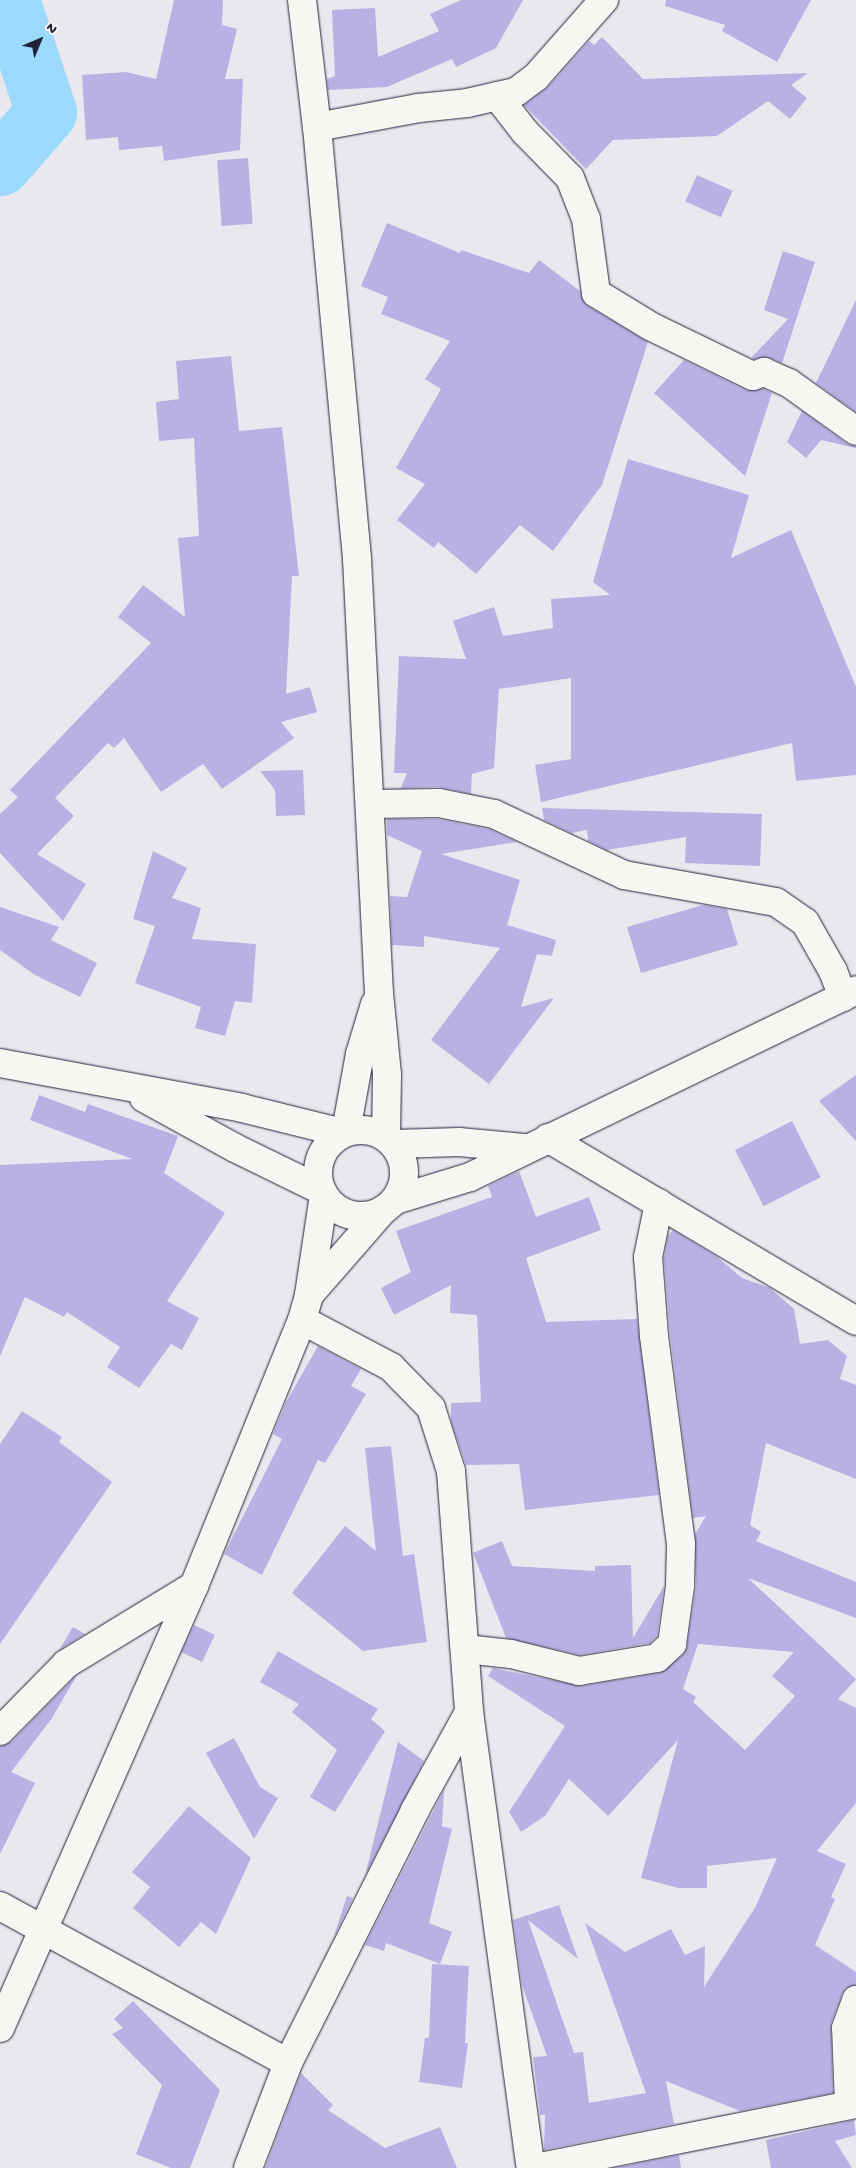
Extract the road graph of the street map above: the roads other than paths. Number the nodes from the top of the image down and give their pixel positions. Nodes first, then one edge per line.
1 (302, 0) edge
2 (604, 0) edge
3 (497, 96) junction
4 (318, 127) junction
5 (856, 431) edge
6 (372, 804) junction
7 (379, 993) junction
8 (849, 994) edge
9 (0, 1063) edge
10 (126, 1088) junction
11 (345, 1132) junction
12 (390, 1140) junction
13 (536, 1143) junction
14 (323, 1193) junction
15 (659, 1203) junction
16 (390, 1205) junction
17 (306, 1308) junction
18 (856, 1321) edge
19 (194, 1586) junction
20 (465, 1649) junction
21 (469, 1712) junction
22 (0, 1731) edge
23 (0, 1906) edge
24 (42, 1929) junction
25 (856, 2000) edge
26 (0, 2028) edge
27 (288, 2062) junction
28 (852, 2104) edge
29 (248, 2168) edge
30 (533, 2168) edge

1 - 4 street
2 - 3 street
3 - 4 street
3 - 5 street
4 - 6 street
6 - 7 street
6 - 8 street
7 - 11 street
7 - 12 street
8 - 13 street
9 - 10 street
10 - 11 street
10 - 14 street
11 - 12 street
11 - 14 street
12 - 13 street
12 - 16 street
13 - 15 street
13 - 16 street
14 - 16 street
14 - 17 street
15 - 18 street
15 - 20 street
16 - 17 street
17 - 19 street
17 - 20 street
19 - 22 street
19 - 24 street
20 - 21 street
21 - 27 street
21 - 30 street
23 - 24 street
24 - 26 street
24 - 27 street
25 - 28 street
27 - 29 street
28 - 30 street

